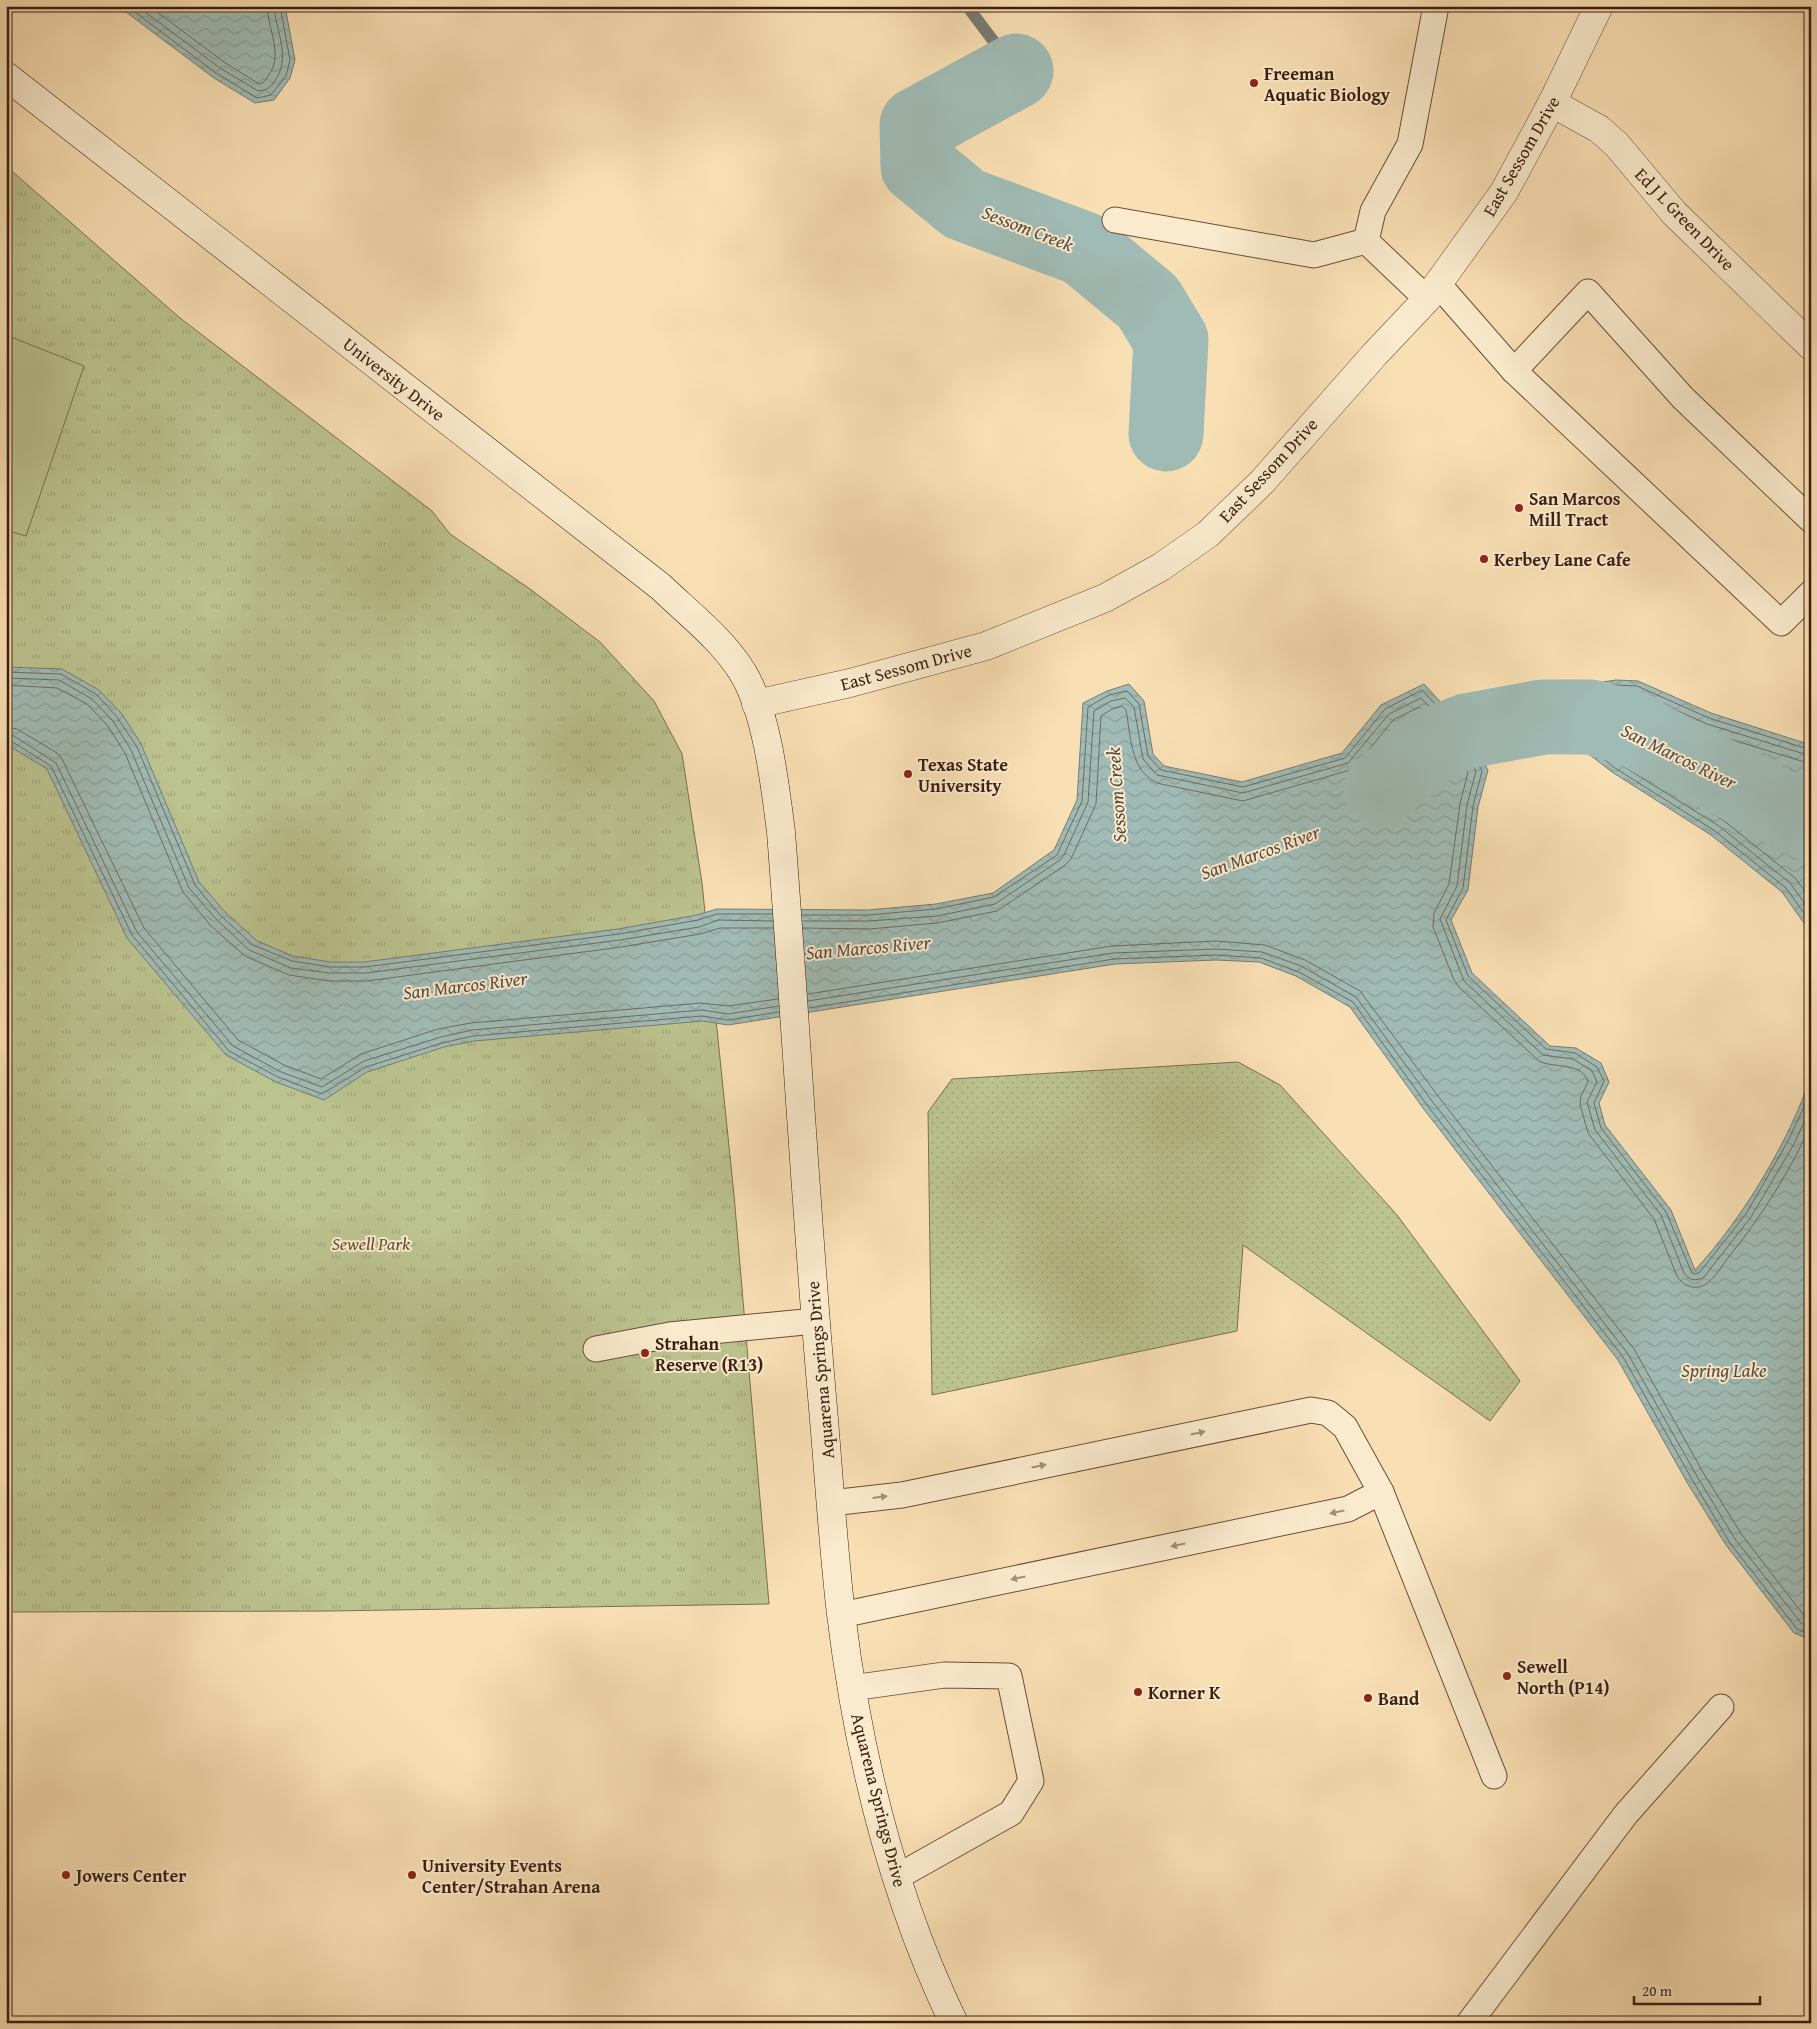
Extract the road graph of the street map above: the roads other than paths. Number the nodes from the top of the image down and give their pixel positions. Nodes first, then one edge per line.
1 (1436, 6) edge
2 (1600, 6) edge
3 (6, 76) edge
4 (1552, 103) junction
5 (1115, 220) dead end
6 (1366, 241) junction
7 (1432, 292) junction
8 (1811, 346) edge
9 (1514, 371) junction
10 (1811, 520) edge
11 (1811, 593) edge
12 (756, 704) junction
13 (816, 1321) junction
14 (596, 1349) dead end
15 (1381, 1492) junction
16 (831, 1503) junction
17 (841, 1615) junction
18 (852, 1688) junction
19 (1721, 1707) dead end
20 (1494, 1776) dead end
21 (897, 1877) junction
22 (954, 2023) edge
23 (1469, 2023) edge

1 - 6 lane
2 - 4 main road, East Sessom Drive
3 - 12 main road, University Drive
4 - 7 main road, East Sessom Drive
4 - 8 main road, Ed J L Green Drive
5 - 6 lane
6 - 7 lane
7 - 9 lane
7 - 12 main road, East Sessom Drive
9 - 10 lane
9 - 11 lane
12 - 13 main road, Aquarena Springs Drive
13 - 14 lane
13 - 16 main road, Aquarena Springs Drive
16 -> 15 lane
15 -> 17 lane
15 - 20 lane
16 - 17 main road, Aquarena Springs Drive
17 - 18 main road, Aquarena Springs Drive
18 - 21 main road, Aquarena Springs Drive
18 - 21 lane
19 - 23 lane
21 - 22 main road, Aquarena Springs Drive

